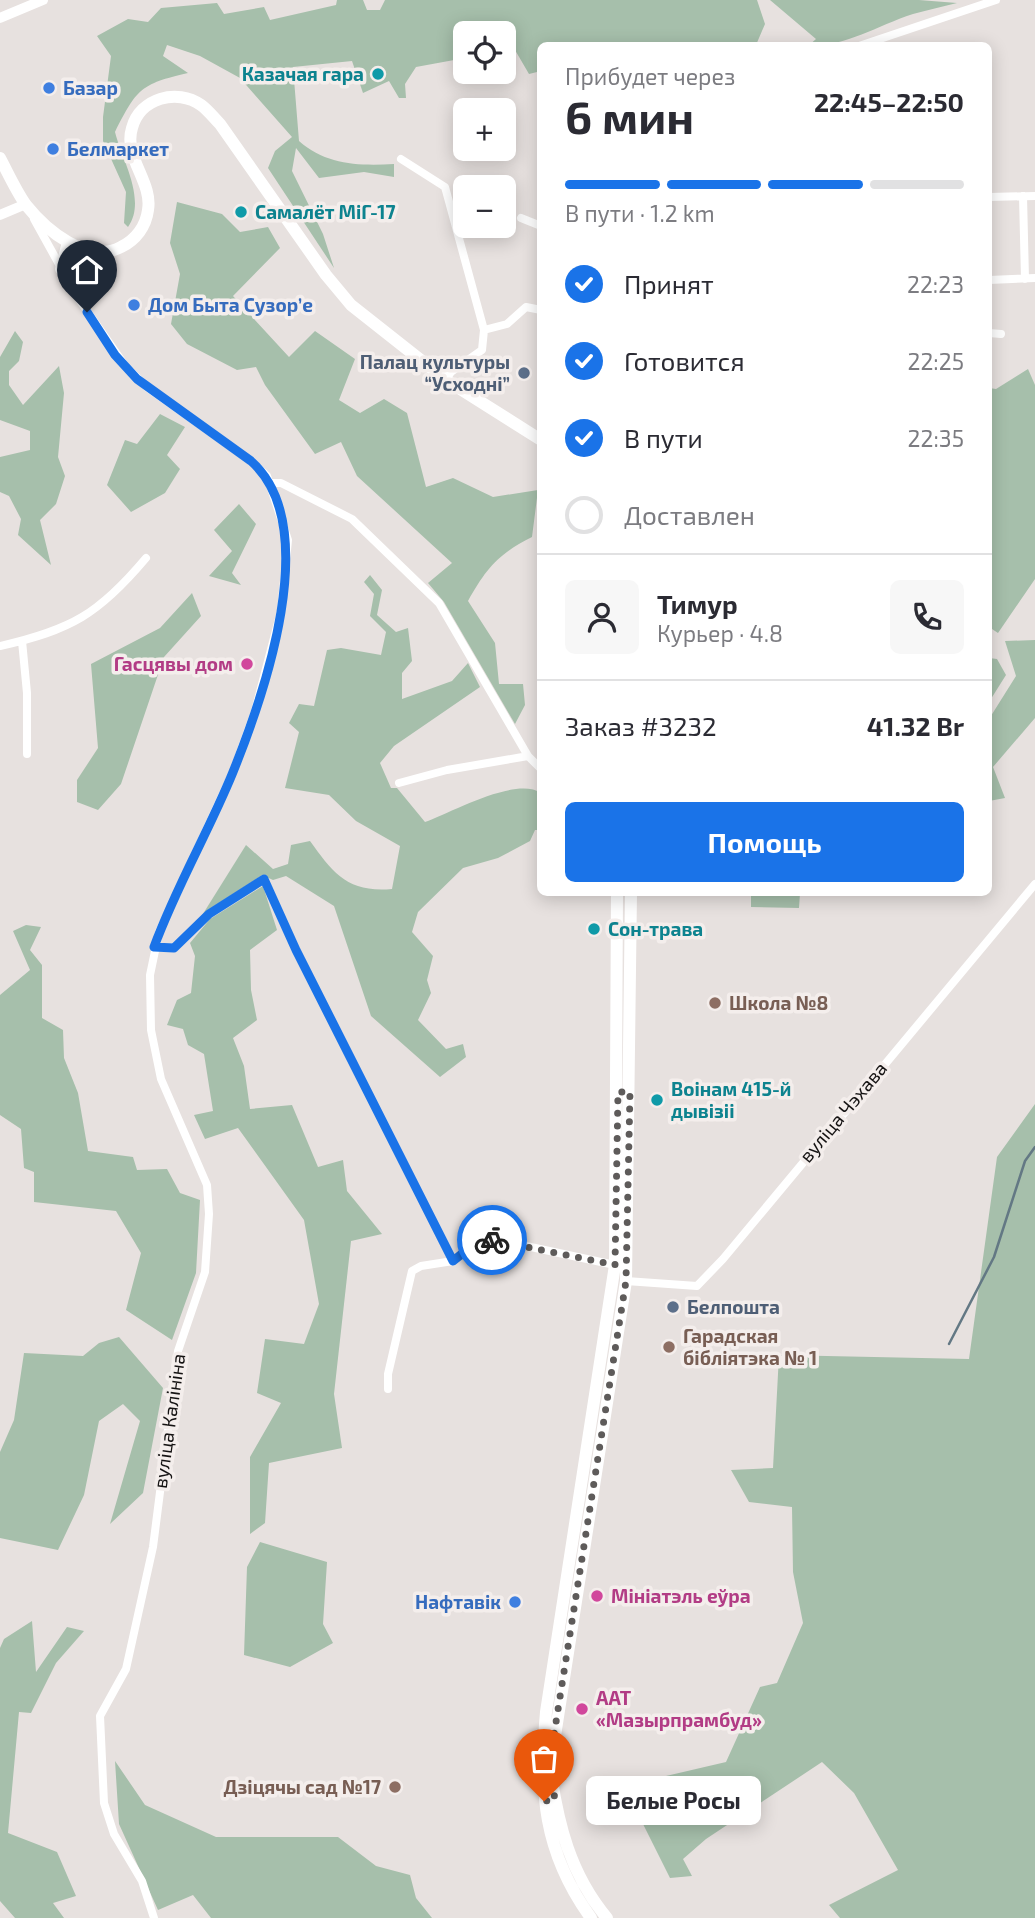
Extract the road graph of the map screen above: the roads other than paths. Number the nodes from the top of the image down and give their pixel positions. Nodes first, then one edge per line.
1 (43, 0) edge
2 (996, 0) edge
3 (0, 18) edge
4 (871, 42) edge
5 (0, 158) edge
6 (401, 159) dead end
7 (1023, 196) junction
8 (1035, 196) edge
9 (992, 197) edge
10 (26, 204) junction
11 (0, 215) edge
12 (522, 218) dead end
13 (537, 224) edge
14 (68, 242) junction
15 (61, 270) junction
16 (1030, 278) edge
17 (992, 280) edge
18 (76, 295) junction
19 (537, 309) edge
20 (484, 330) junction
21 (992, 333) edge
22 (1001, 334) dead end
23 (446, 380) junction
24 (537, 437) edge
25 (271, 483) junction
26 (146, 558) dead end
27 (22, 641) junction
28 (0, 646) edge
29 (27, 754) dead end
30 (528, 756) junction
31 (537, 765) edge
32 (399, 783) dead end
33 (1035, 884) edge
34 (617, 896) edge
35 (631, 896) edge
36 (154, 947) junction
37 (624, 1092) junction
38 (453, 1261) junction
39 (615, 1265) junction
40 (619, 1280) junction
41 (388, 1389) dead end
42 (549, 1801) junction
43 (154, 1918) edge
44 (592, 1918) edge
45 (607, 1918) edge

1 - 3 street
2 - 4 street
5 - 10 main road
6 - 20 street
7 - 8 street
7 - 9 street
7 - 16 street
10 - 11 street
10 - 14 main road
10 - 15 street, вуліца Калініна
12 - 13 street
14 - 15 main road
14 - 18 street
14 - 23 main road
15 - 18 street, вуліца Калініна
16 - 17 street
18 - 25 street, вуліца Калініна
19 - 20 street
20 - 23 street
21 - 22 street
23 - 24 main road
25 - 30 street
25 - 36 street, вуліца Калініна
26 - 27 street
27 - 28 street
27 - 29 street
30 - 31 street
30 - 32 street
33 - 40 street, вуліца Чэхава
34 - 37 main road
35 - 37 main road
36 - 38 street
36 - 43 street, вуліца Калініна
37 - 39 main road
37 - 40 main road
38 - 39 street
38 - 41 street
39 - 40 main road
40 - 42 main road
42 - 44 main road
42 - 45 main road

